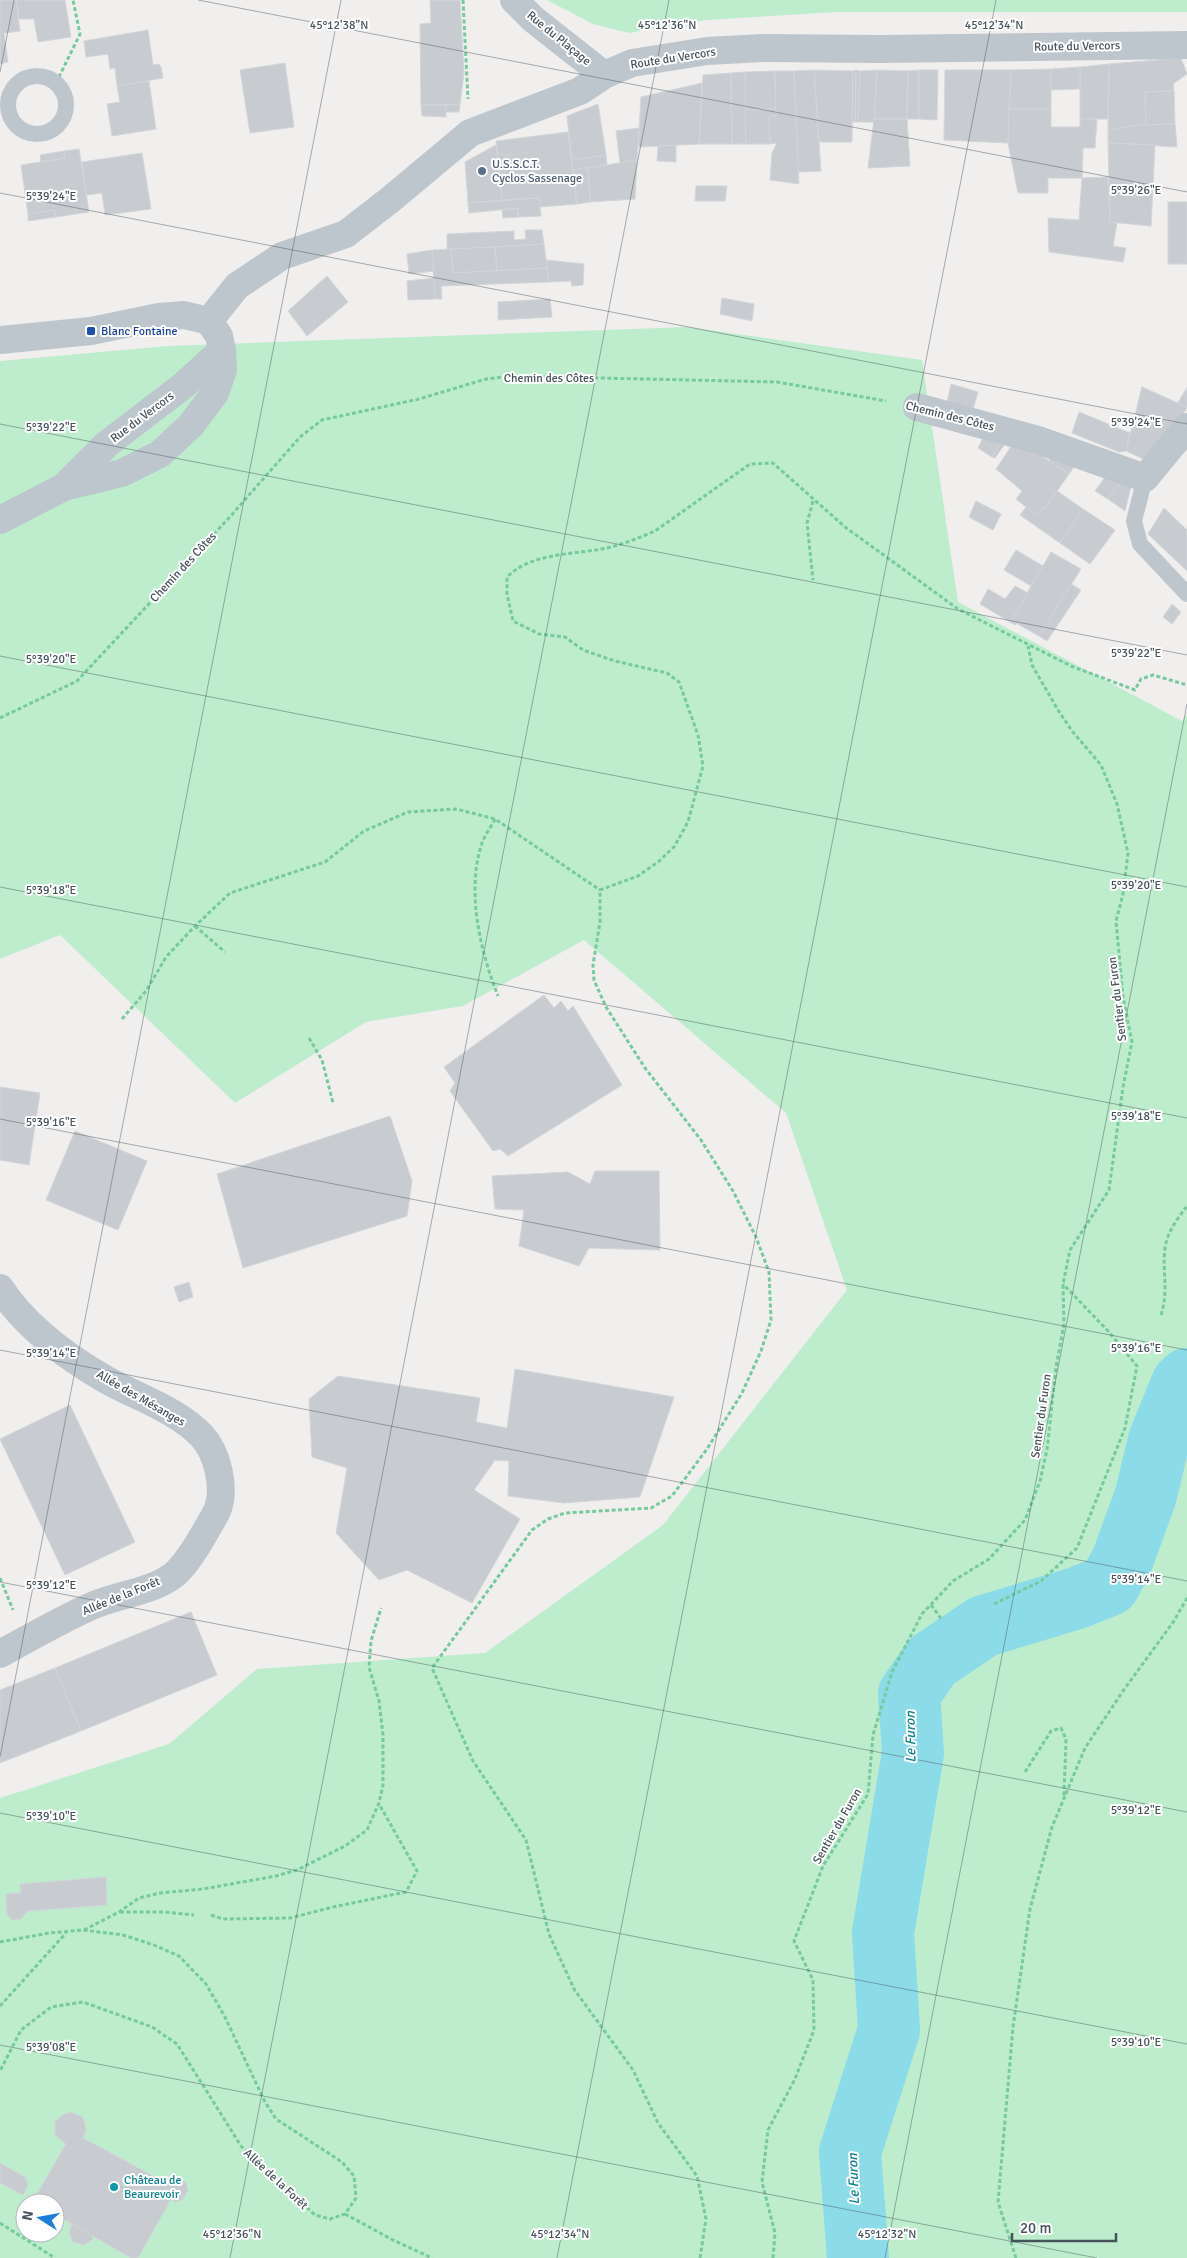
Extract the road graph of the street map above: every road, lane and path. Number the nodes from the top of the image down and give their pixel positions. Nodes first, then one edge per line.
1 (74, 0) edge
2 (463, 0) edge
3 (514, 0) edge
4 (1187, 45) edge
5 (604, 75) junction
6 (56, 83) junction
7 (5, 116) edge
8 (470, 132) junction
9 (209, 321) junction
10 (0, 340) edge
11 (222, 350) junction
12 (917, 407) joint
13 (1187, 427) edge
14 (1145, 478) junction
15 (64, 487) junction
16 (813, 501) junction
17 (0, 520) edge
18 (813, 580) dead end
19 (1187, 594) edge
20 (1028, 645) junction
21 (1187, 684) edge
22 (0, 718) edge
23 (495, 819) junction
24 (600, 890) junction
25 (195, 926) junction
26 (225, 952) dead end
27 (498, 996) dead end
28 (122, 1019) dead end
29 (309, 1038) dead end
30 (332, 1103) dead end
31 (1187, 1206) edge
32 (1063, 1284) junction
33 (0, 1288) edge
34 (1161, 1315) dead end
35 (218, 1510) joint
36 (1187, 1598) edge
37 (994, 1604) dead end
38 (931, 1605) junction
39 (380, 1608) dead end
40 (942, 1620) dead end
41 (0, 1654) edge
42 (1025, 1772) dead end
43 (1064, 1799) junction
44 (378, 1803) junction
45 (119, 1912) junction
46 (194, 1915) dead end
47 (211, 1915) dead end
48 (83, 1930) junction
49 (66, 1933) junction
50 (0, 1942) edge
51 (0, 2006) edge
52 (0, 2071) edge
53 (345, 2214) junction
54 (0, 2223) edge
55 (55, 2258) edge
56 (432, 2258) edge
57 (700, 2258) edge
58 (773, 2258) edge
59 (1016, 2258) edge

1 - 6 path
2 - 8 path
3 - 5 street, Rue du Plaçage
4 - 5 street, Route du Vercors
5 - 8 street, Route du Vercors
6 - 7 lane
6 - 7 lane
8 - 9 street, Route du Vercors
9 - 10 street
9 - 11 street, Rue du Vercors
11 - 15 street, Rue du Vercors
11 - 15 street, Rue du Vercors
12 - 14 street, Chemin des Côtes
12 - 22 path, Chemin des Côtes
13 - 14 street
14 - 19 lane
15 - 17 street, Rue du Vercors
16 - 18 path
16 - 20 path
16 - 24 path
20 - 21 path
20 - 32 path, Sentier du Furon
23 - 24 path
23 - 25 path
23 - 27 path
24 - 57 path
25 - 26 path
25 - 28 path
29 - 30 path
31 - 34 path
32 - 37 path
32 - 38 path, Sentier du Furon
33 - 35 street, Allée des Mésanges
35 - 41 street, Allée de la Forêt
36 - 43 path
38 - 40 path
38 - 58 path, Sentier du Furon
39 - 44 path
42 - 43 path
43 - 59 path
44 - 45 path
44 - 47 path
45 - 46 path
45 - 48 path
48 - 49 path
48 - 53 path
49 - 50 path
49 - 51 path
52 - 53 path, Allée de la Forêt
53 - 56 path
54 - 55 path

